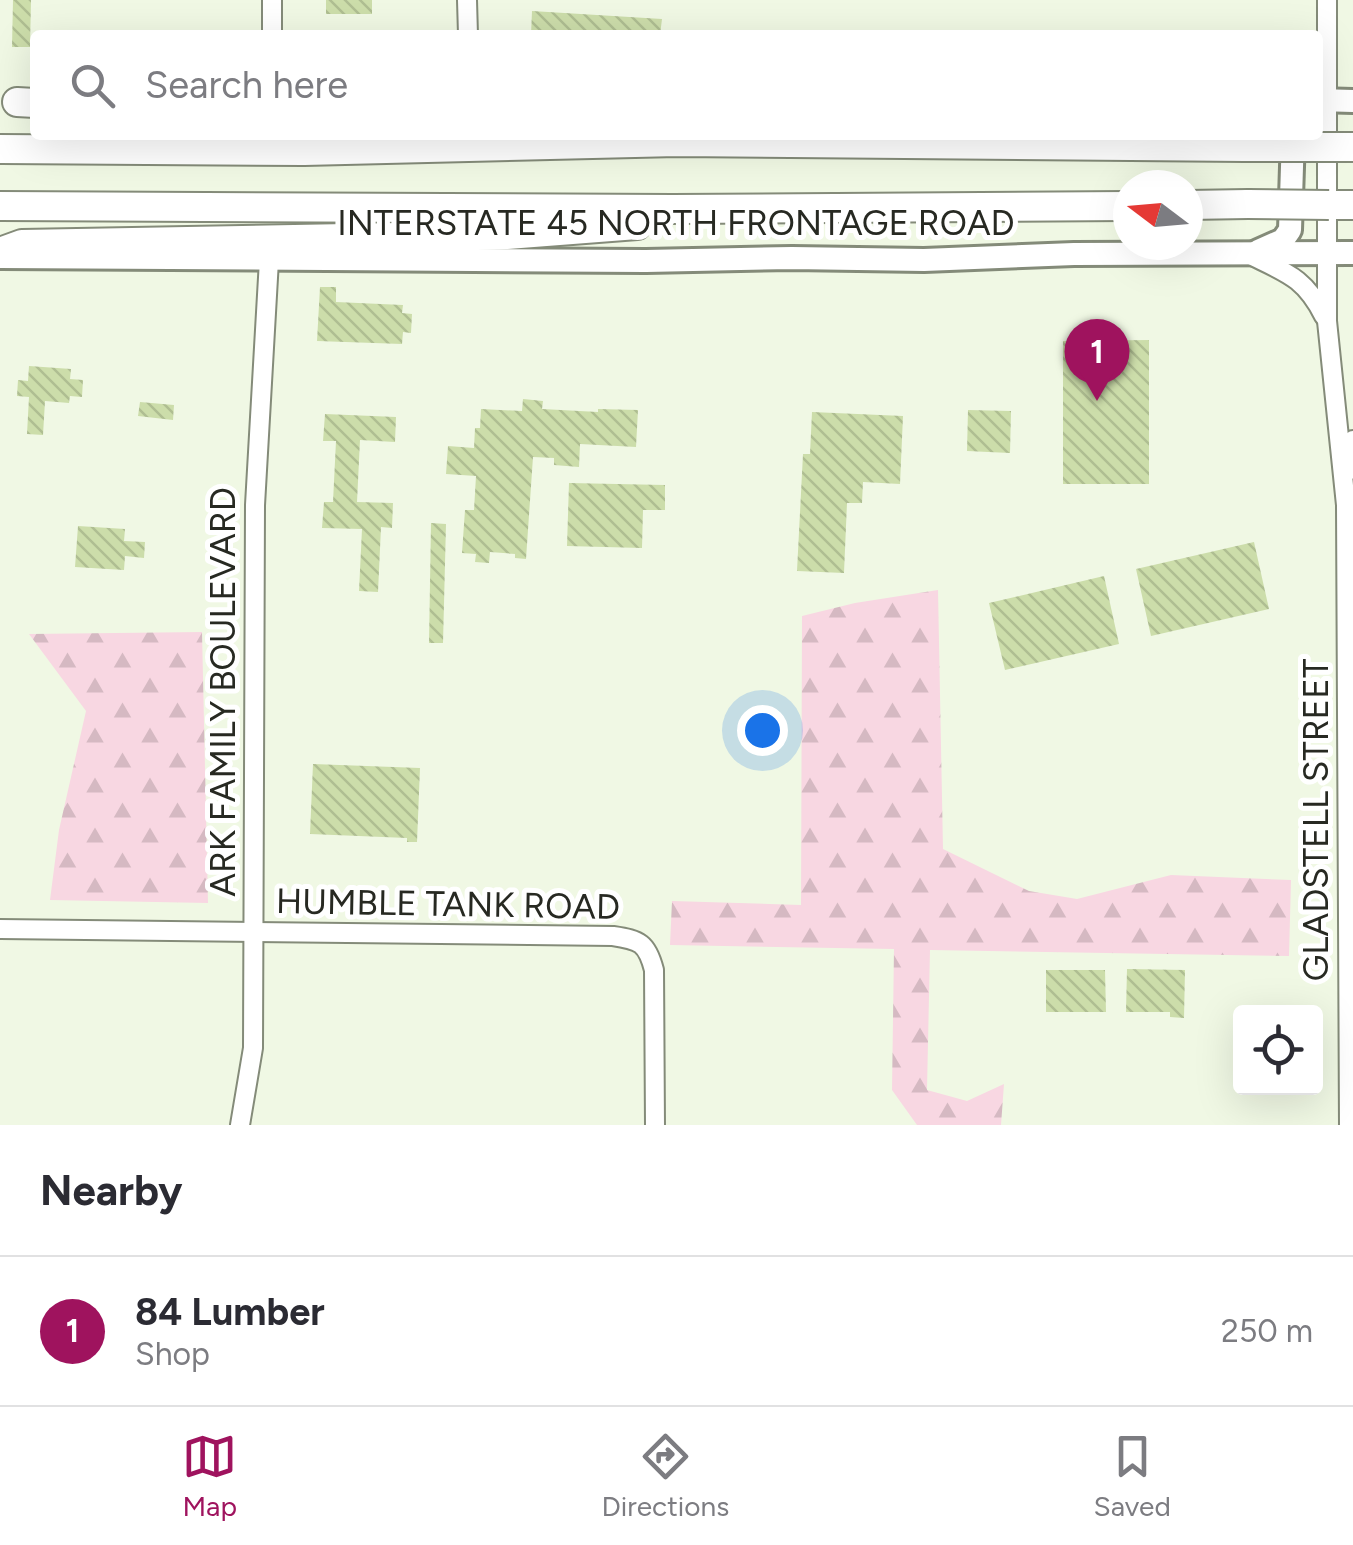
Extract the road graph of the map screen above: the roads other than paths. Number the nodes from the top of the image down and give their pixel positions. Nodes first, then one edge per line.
1 (272, 0) edge
2 (467, 0) edge
3 (1325, 0) edge
4 (272, 30) edge
5 (468, 30) edge
6 (1320, 30) edge
7 (1323, 67) edge
8 (1323, 100) edge
9 (1353, 101) edge
10 (1323, 138) edge
11 (645, 140) edge
12 (1293, 140) edge
13 (677, 142) junction
14 (1353, 148) edge
15 (0, 149) edge
16 (1203, 205) edge
17 (1353, 205) edge
18 (0, 206) edge
19 (1113, 206) edge
20 (672, 209) junction
21 (1353, 253) edge
22 (0, 254) edge
23 (1326, 254) junction
24 (1250, 255) junction
25 (268, 260) junction
26 (1326, 322) junction
27 (1353, 440) edge
28 (1353, 480) edge
29 (1346, 505) junction
30 (1350, 576) edge
31 (0, 929) edge
32 (254, 932) junction
33 (240, 1125) edge
34 (655, 1125) edge
35 (1350, 1125) edge

1 - 4 street
2 - 5 street
3 - 6 street
3 - 7 street, GLADSTELL STREET
8 - 9 main road
10 - 23 street, GLADSTELL STREET
11 - 13 highway
12 - 24 main road
13 - 14 highway, bridge
13 - 15 highway
16 - 17 highway, bridge
18 - 20 highway
19 - 20 highway
20 - 22 highway
21 - 23 main road, INTERSTATE 45 NORTH FRONTAGE ROAD
22 - 25 main road, INTERSTATE 45 NORTH FRONTAGE ROAD
23 - 24 main road, INTERSTATE 45 NORTH FRONTAGE ROAD
23 - 26 street, GLADSTELL STREET
24 - 25 main road, INTERSTATE 45 NORTH FRONTAGE ROAD
24 - 26 street
25 - 32 street, ARK FAMILY BOULEVARD
26 - 29 street, GLADSTELL STREET
27 - 29 street, GLADSTELL STREET
28 - 29 street
29 - 30 street, GLADSTELL STREET
30 - 35 street, GLADSTELL STREET
31 - 32 street, HUMBLE TANK ROAD
32 - 33 street, ARK FAMILY BOULEVARD
32 - 34 street, HUMBLE TANK ROAD

